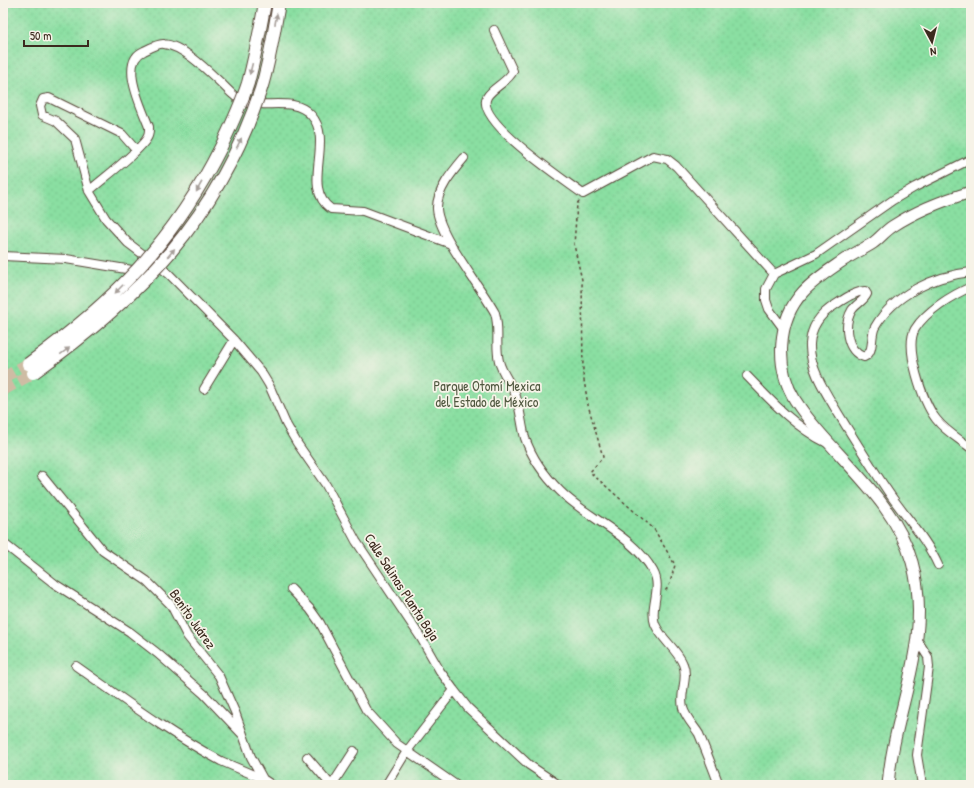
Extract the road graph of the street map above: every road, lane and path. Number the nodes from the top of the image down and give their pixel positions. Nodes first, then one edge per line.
1 (265, 3) edge
2 (279, 3) edge
3 (494, 30) dead end
4 (136, 150) junction
5 (464, 158) dead end
6 (971, 159) edge
7 (89, 191) junction
8 (971, 192) edge
9 (577, 204) dead end
10 (451, 244) junction
11 (3, 256) edge
12 (971, 272) edge
13 (169, 274) junction
14 (774, 274) junction
15 (971, 287) edge
16 (783, 328) junction
17 (234, 340) junction
18 (747, 376) dead end
19 (204, 389) dead end
20 (834, 446) junction
21 (971, 448) edge
22 (42, 476) dead end
23 (887, 491) junction
24 (877, 497) junction
25 (3, 543) edge
26 (938, 565) dead end
27 (291, 589) dead end
28 (656, 599) junction
29 (918, 641) junction
30 (76, 666) dead end
31 (454, 690) junction
32 (244, 736) junction
33 (407, 750) junction
34 (354, 751) dead end
35 (307, 757) dead end
36 (263, 779) junction
37 (272, 785) edge
38 (331, 785) edge
39 (386, 785) edge
40 (456, 785) edge
41 (559, 785) edge
42 (719, 785) edge
43 (888, 785) edge
44 (922, 785) edge

1 -> 2 highway, bridge
3 - 14 street
4 - 7 street
4 - 7 street, Calle Salinas Planta Baja
4 - 10 street
5 - 10 street
6 - 14 street
7 - 13 street, Calle Salinas Planta Baja
8 - 16 main road
9 - 28 path
10 - 28 street
11 - 13 street
12 - 23 street
13 - 17 street, Calle Salinas Planta Baja
14 - 16 street
15 - 21 street
16 - 20 main road
17 - 19 street
17 - 31 street, Calle Salinas Planta Baja
18 - 20 street
20 - 24 main road
22 - 32 street, Benito Juárez
23 - 24 street
23 - 26 street
24 - 29 main road
25 - 32 street
27 - 33 street
28 - 42 street
29 - 43 main road
29 - 44 street
30 - 36 street
31 - 33 street
31 - 41 street, Calle Salinas Planta Baja
32 - 36 street, Benito Juárez
33 - 39 street
33 - 40 street
34 - 38 street
35 - 38 street
36 - 37 street, Benito Juárez

